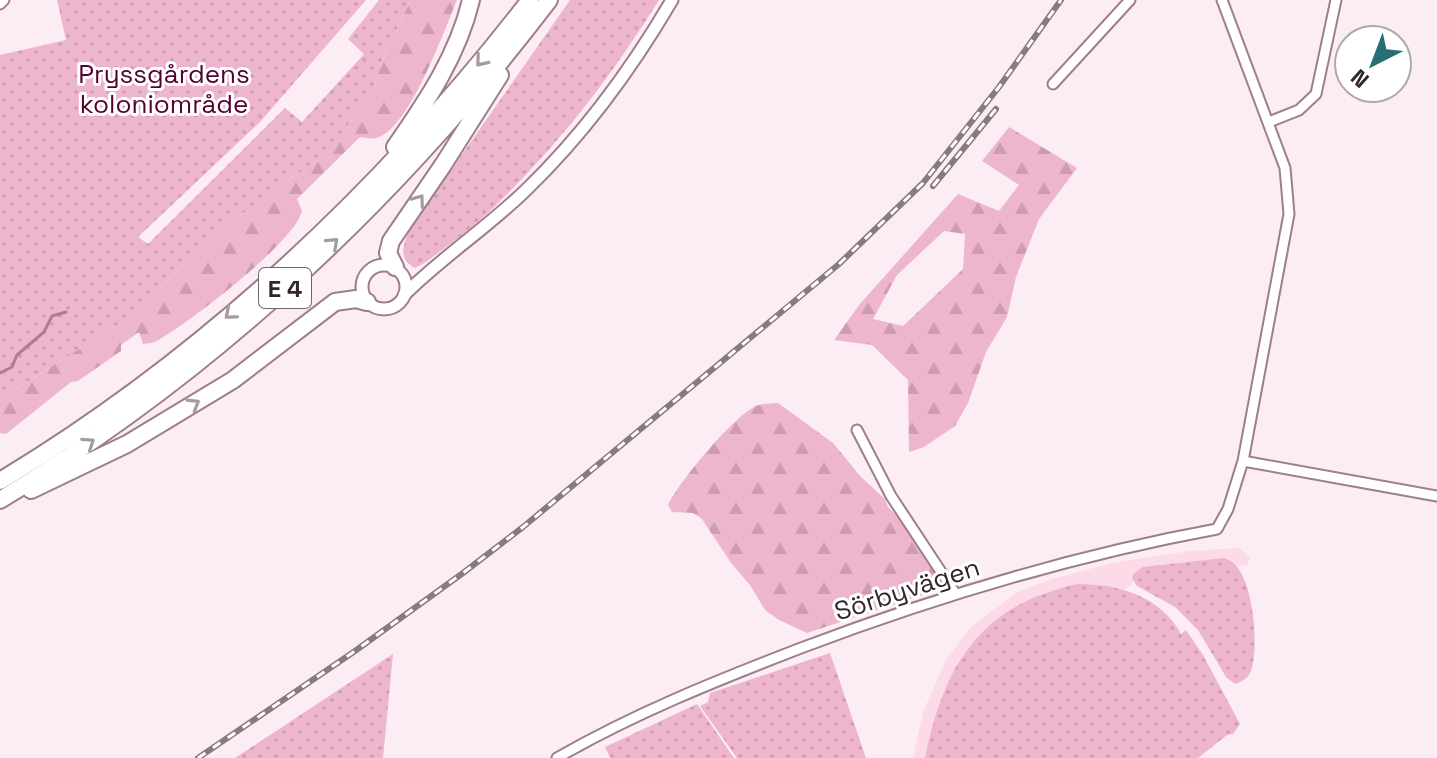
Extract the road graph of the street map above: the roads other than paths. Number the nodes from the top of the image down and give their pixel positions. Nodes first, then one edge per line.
1 (471, 0) edge
2 (530, 0) edge
3 (549, 0) edge
4 (672, 0) edge
5 (1130, 0) edge
6 (1222, 0) edge
7 (1336, 0) edge
8 (528, 28) junction
9 (1053, 84) dead end
10 (1269, 122) junction
11 (360, 196) junction
12 (440, 262) junction
13 (399, 271) junction
14 (404, 295) junction
15 (367, 302) junction
16 (857, 430) dead end
17 (1247, 462) junction
18 (0, 481) edge
19 (1437, 496) edge
20 (0, 501) edge
21 (955, 593) junction
22 (557, 758) edge

1 - 11 highway
2 -> 11 highway, E 4
3 - 8 highway, E 4
4 - 12 street
5 - 9 street
6 - 10 street, Sörbyvägen
7 - 10 street
13 -> 8 highway
20 -> 8 highway, E 4
10 - 17 street, Sörbyvägen
11 -> 18 highway, E 4
12 - 13 street
12 - 14 street
13 - 14 street
13 - 15 street
14 - 15 street
20 -> 15 highway
16 - 21 street
17 - 19 street
17 - 21 street, Sörbyvägen
21 - 22 street, Sörbyvägen

